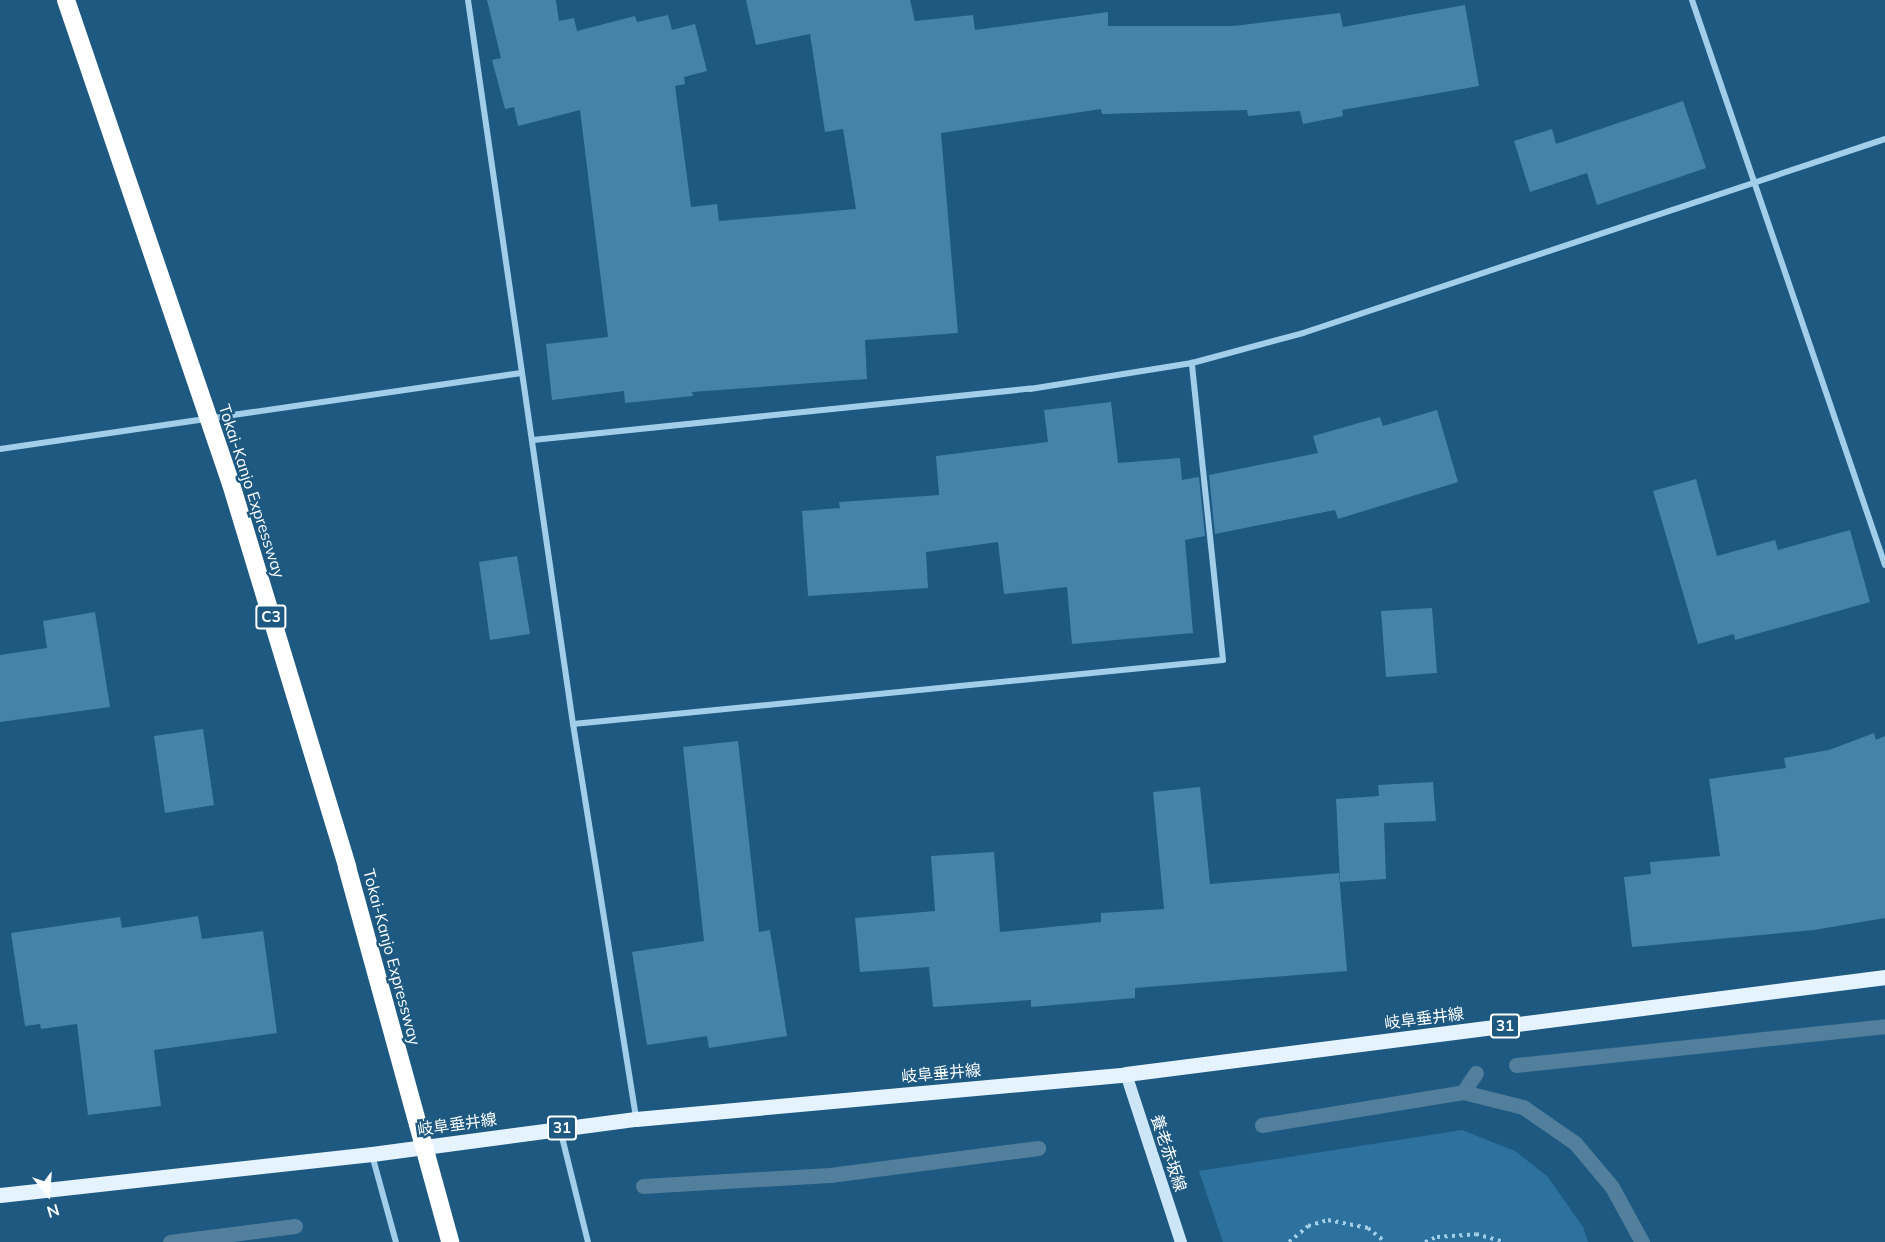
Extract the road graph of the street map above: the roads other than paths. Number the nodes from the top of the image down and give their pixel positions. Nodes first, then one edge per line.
1 (66, 0) edge
2 (468, 0) edge
3 (1692, 0) edge
4 (1885, 139) edge
5 (1754, 184) junction
6 (1192, 363) junction
7 (521, 373) junction
8 (533, 440) junction
9 (0, 449) edge
10 (1885, 566) edge
11 (573, 724) junction
12 (1885, 977) edge
13 (1126, 1074) junction
14 (636, 1119) junction
15 (560, 1129) junction
16 (372, 1154) junction
17 (0, 1196) edge
18 (396, 1242) edge
19 (450, 1242) edge
20 (588, 1242) edge
21 (1181, 1242) edge

1 - 19 highway, Tokai-Kanjo Expressway / C3
2 - 7 street
3 - 5 street
4 - 5 street
5 - 6 street
5 - 10 street
6 - 8 street
6 - 11 street
7 - 8 street
7 - 9 street
8 - 11 street
11 - 14 street
12 - 13 main road, 岐阜垂井線 / 31
13 - 14 main road, 岐阜垂井線 / 31
13 - 21 main road, 養老赤坂線
14 - 15 main road, 岐阜垂井線 / 31
15 - 16 main road, 岐阜垂井線 / 31
15 - 20 street
16 - 17 main road, 岐阜垂井線 / 31
16 - 18 street

